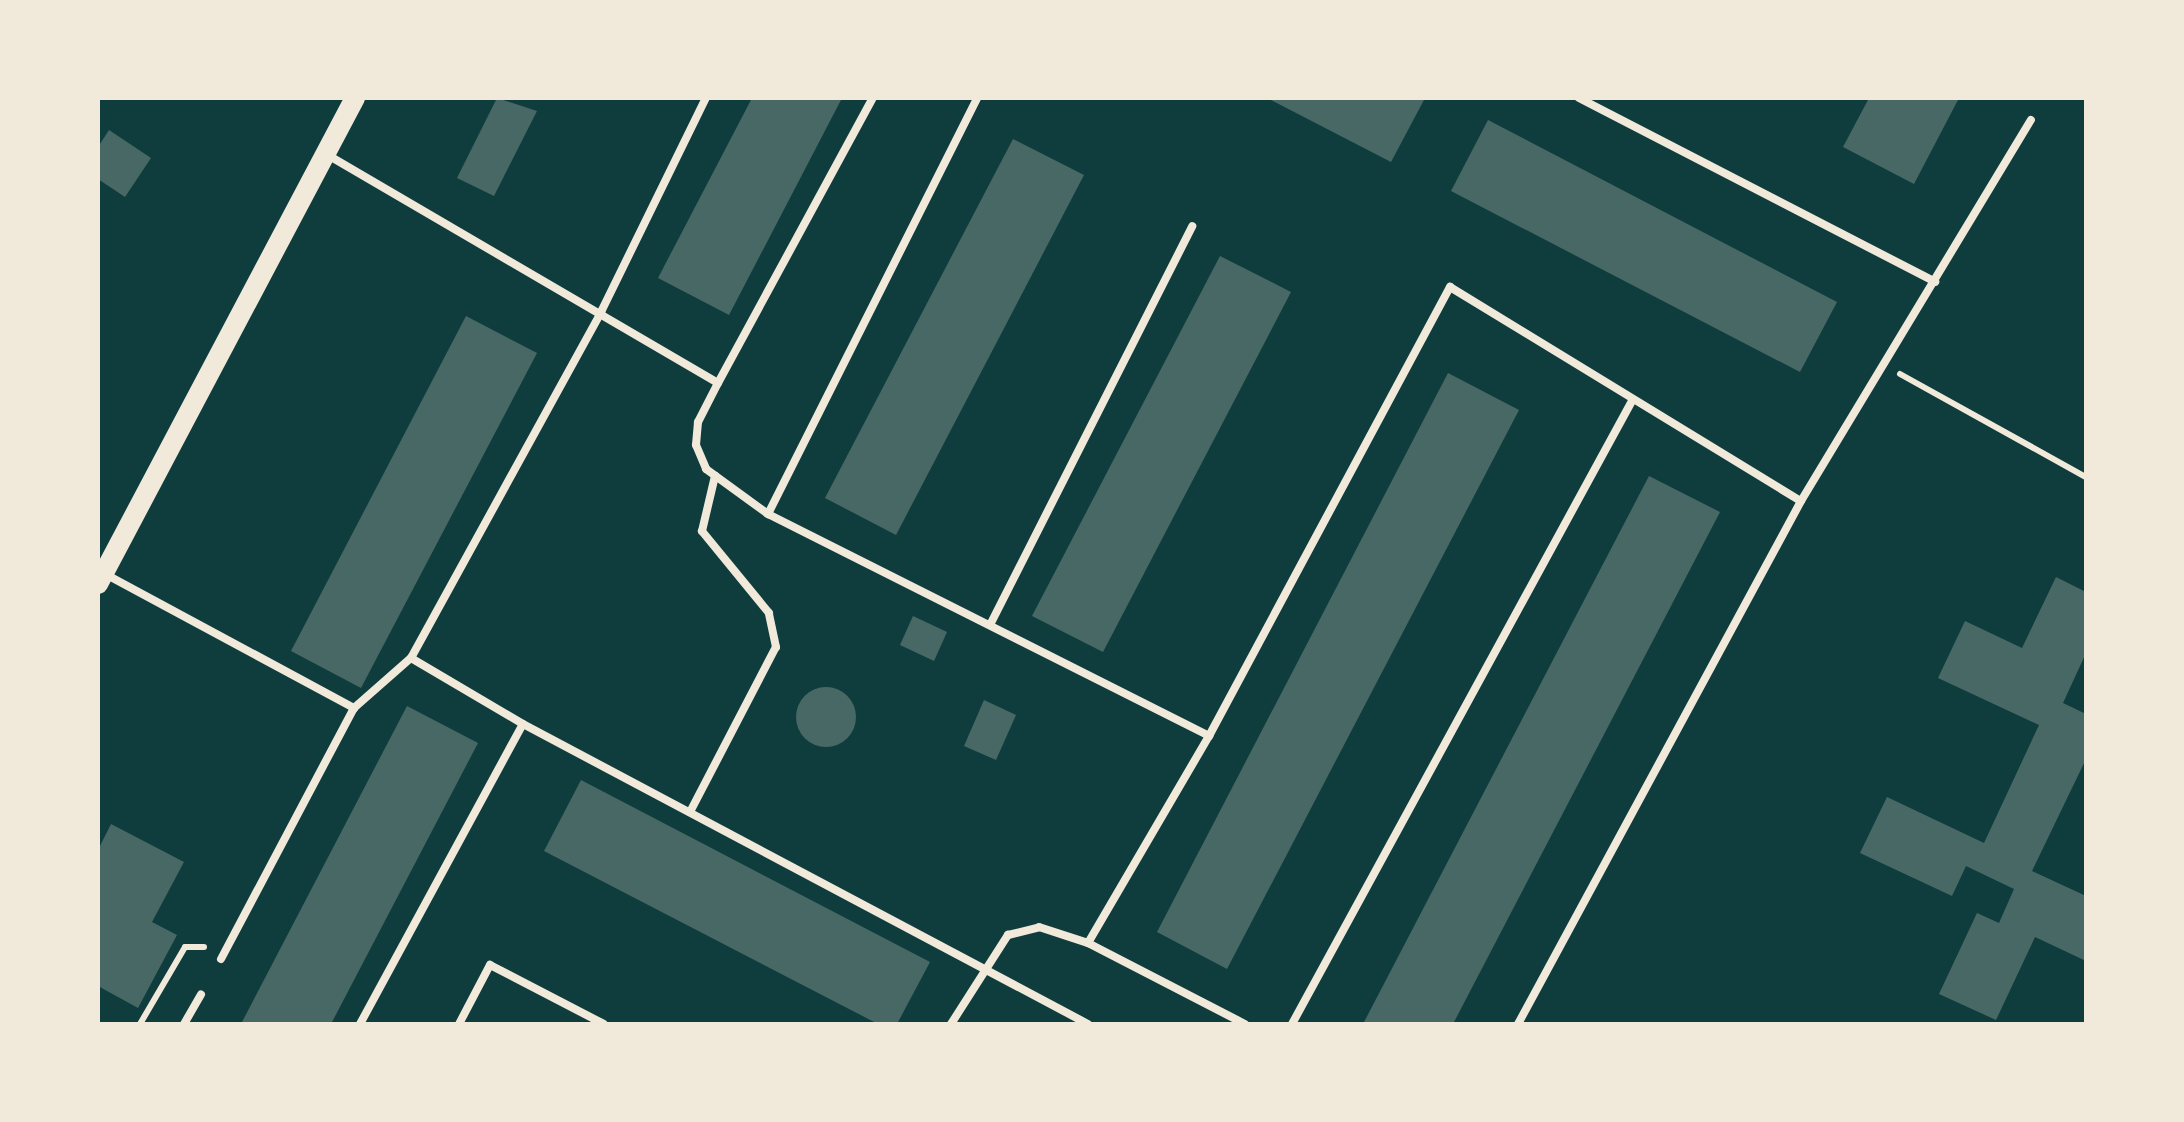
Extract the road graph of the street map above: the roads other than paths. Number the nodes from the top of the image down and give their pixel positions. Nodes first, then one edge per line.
1 (355, 98) edge
2 (706, 98) edge
3 (873, 98) edge
4 (977, 98) edge
5 (1579, 98) edge
6 (2030, 120) dead end
7 (326, 154) junction
8 (1192, 226) dead end
9 (1935, 282) junction
10 (601, 312) junction
11 (718, 383) junction
12 (1632, 401) junction
13 (715, 476) junction
14 (1801, 501) junction
15 (768, 514) junction
16 (100, 578) edge
17 (990, 623) junction
18 (411, 658) junction
19 (354, 708) junction
20 (523, 724) junction
21 (1208, 736) junction
22 (690, 812) junction
23 (1088, 944) junction
24 (221, 959) dead end
25 (984, 967) junction
26 (200, 994) dead end
27 (184, 1024) edge
28 (360, 1024) edge
29 (459, 1024) edge
30 (604, 1024) edge
31 (951, 1024) edge
32 (1088, 1024) edge
33 (1245, 1024) edge
34 (1292, 1024) edge
35 (1518, 1024) edge

1 - 7 main road
2 - 10 lane
3 - 11 lane
4 - 15 lane
5 - 9 lane
6 - 9 lane
7 - 10 lane
7 - 16 main road
8 - 17 lane
9 - 14 lane
10 - 11 lane
10 - 18 lane
11 - 13 lane
12 - 14 lane
12 - 21 lane
12 - 34 lane
13 - 15 lane
13 - 22 lane
14 - 35 lane
15 - 17 lane
16 - 19 lane
17 - 21 lane
18 - 19 lane
18 - 20 lane
19 - 24 lane
20 - 22 lane
20 - 28 lane
21 - 23 lane
22 - 25 lane
23 - 25 lane
23 - 33 lane
25 - 31 lane
25 - 32 lane
26 - 27 lane
29 - 30 lane

